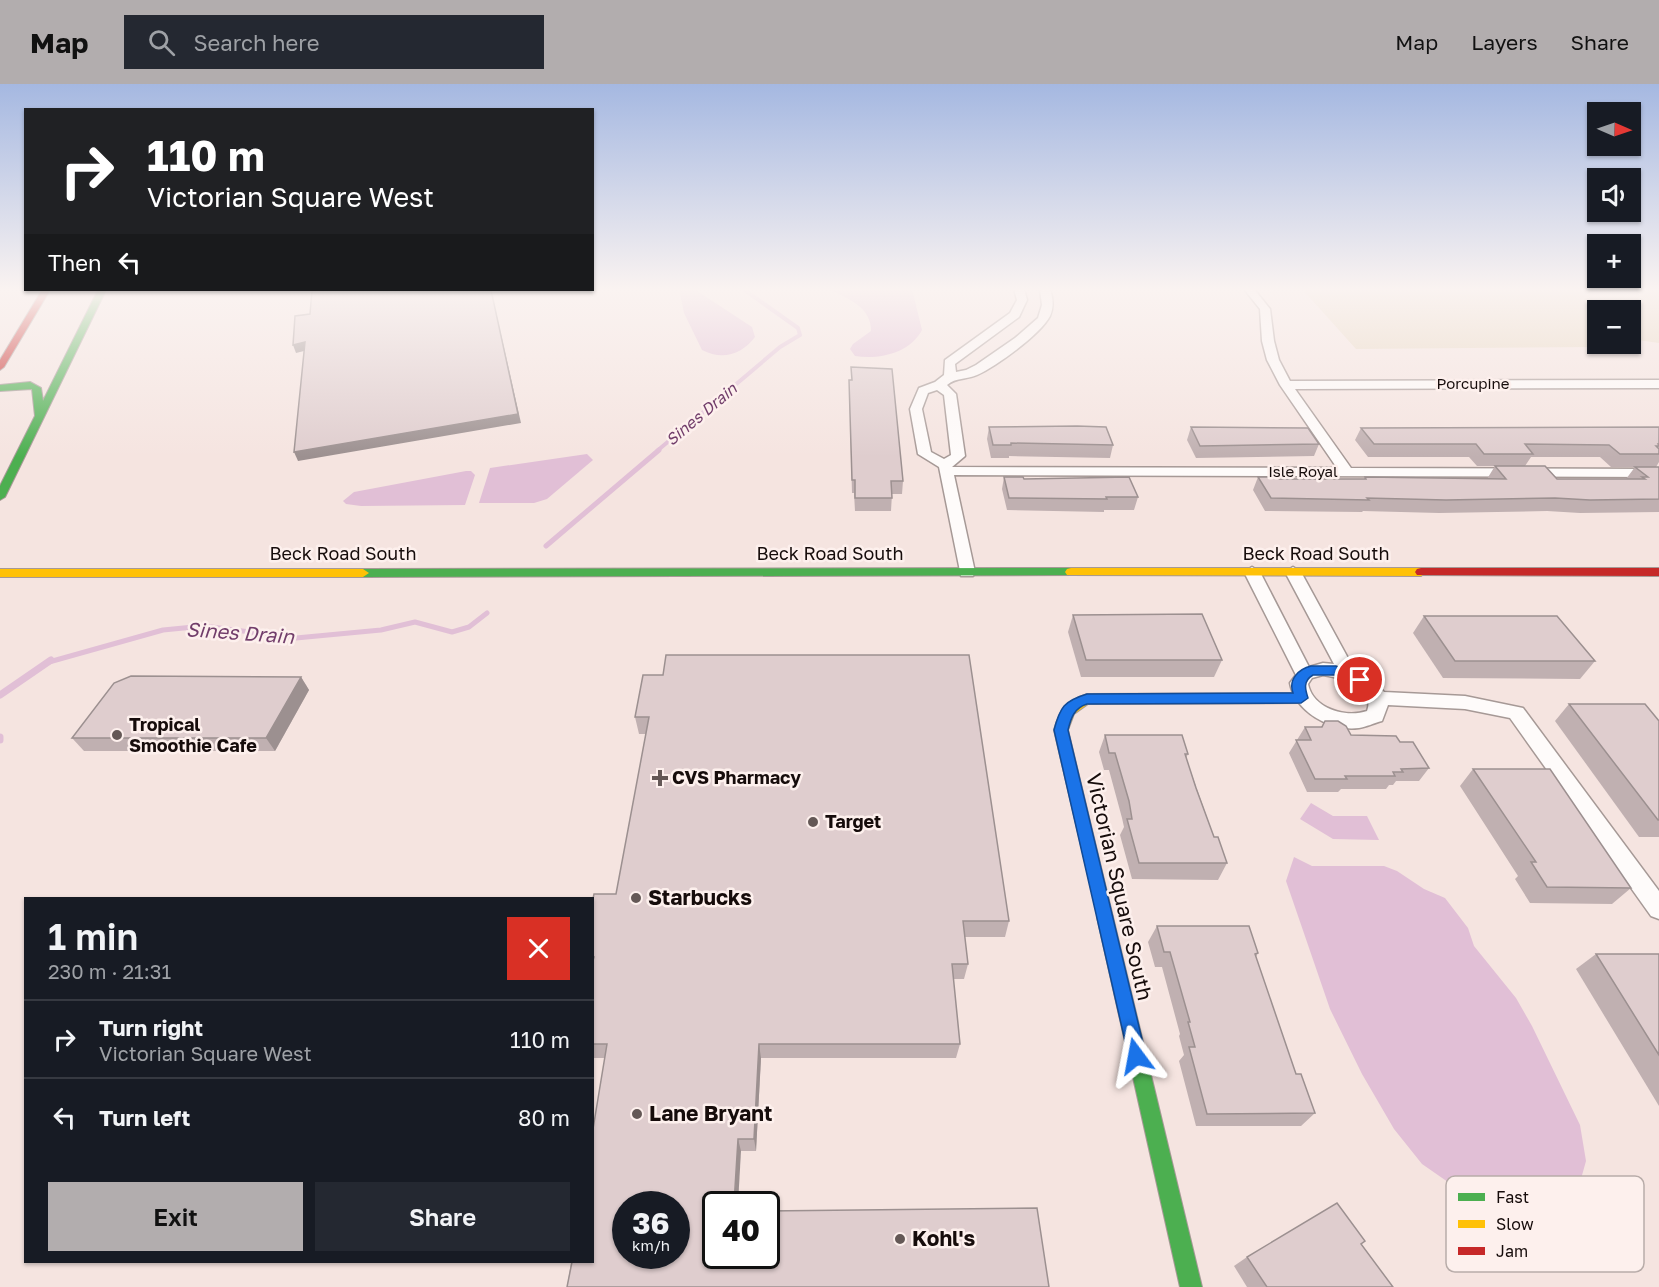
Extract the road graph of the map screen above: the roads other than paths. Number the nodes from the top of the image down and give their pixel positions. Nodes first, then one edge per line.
1 (13, 345) edge
2 (75, 345) edge
3 (974, 345) edge
4 (1010, 345) edge
5 (1269, 345) edge
6 (0, 367) edge
7 (950, 376) junction
8 (1659, 384) edge
9 (939, 385) junction
10 (1286, 385) junction
11 (0, 388) edge
12 (40, 416) junction
13 (946, 468) junction
14 (1347, 472) junction
15 (1659, 473) edge
16 (0, 497) edge
17 (967, 572) junction
18 (1252, 572) junction
19 (1293, 572) junction
20 (1659, 572) edge
21 (0, 573) edge
22 (1347, 673) junction
23 (1304, 674) junction
24 (1301, 698) junction
25 (1378, 698) junction
26 (1659, 909) edge
27 (1191, 1287) edge

1 - 6 main road
2 - 12 main road
3 - 7 street
4 - 7 street
5 - 10 street
7 - 9 street
8 - 10 street, Porcupine
9 - 13 street
9 - 13 street
10 - 14 street
11 - 12 main road
12 - 16 main road
13 - 14 street, Isle Royal
13 - 17 street
14 - 15 street, Isle Royal
17 - 18 main road, Beck Road South
17 - 21 main road, Beck Road South
18 - 19 main road, Beck Road South
18 - 23 street
19 - 20 main road, Beck Road South
19 - 22 street
22 - 23 street
22 - 25 street
23 - 24 street
24 - 25 street
24 - 27 main road, Victorian Square South
25 - 26 street

